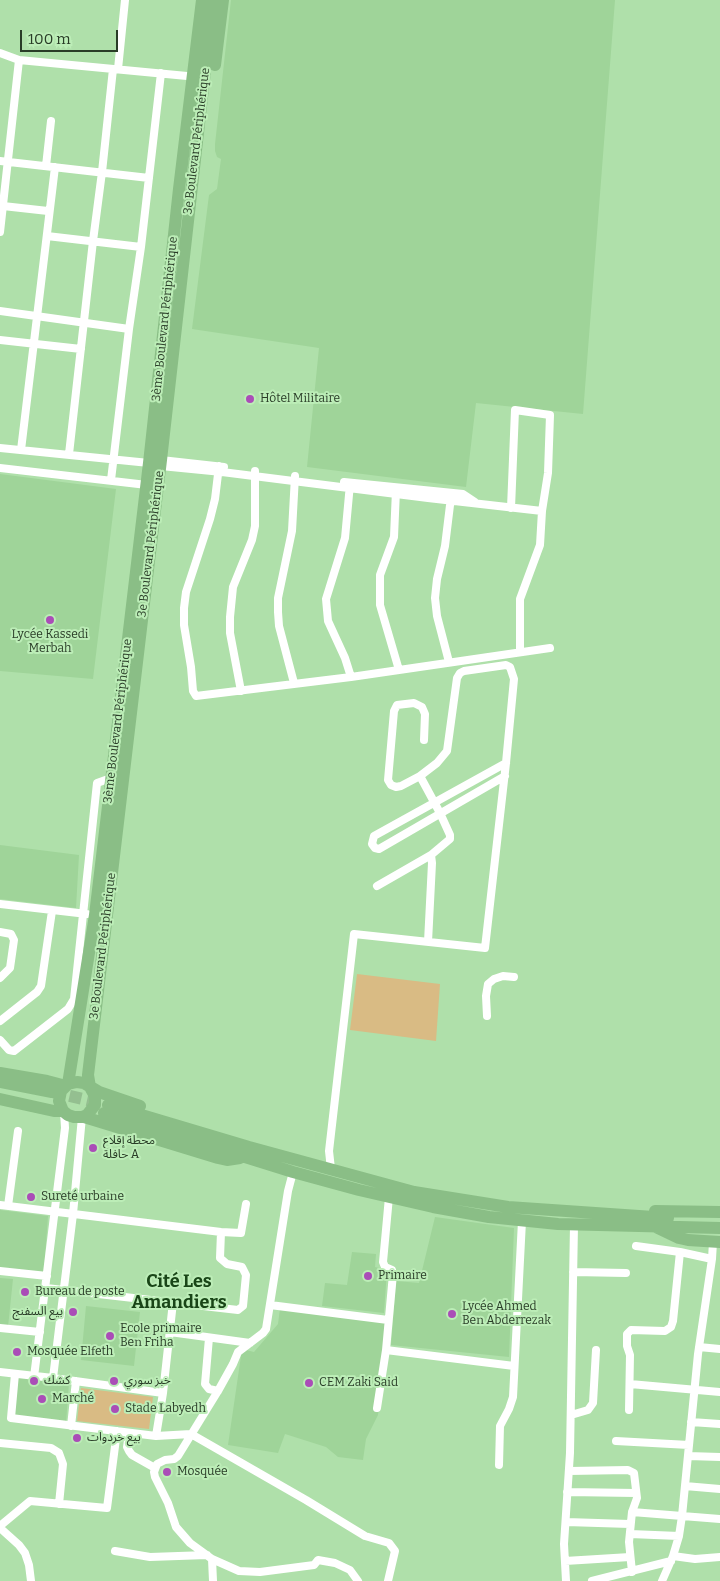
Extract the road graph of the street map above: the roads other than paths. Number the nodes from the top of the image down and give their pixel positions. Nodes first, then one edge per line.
1 (125, 0) edge
2 (194, 0) edge
3 (202, 0) edge
4 (213, 0) edge
5 (223, 0) edge
6 (0, 53) edge
7 (19, 60) junction
8 (115, 69) junction
9 (161, 73) junction
10 (187, 76) junction
11 (196, 98) junction
12 (51, 121) dead end
13 (4, 161) edge
14 (46, 166) junction
15 (55, 167) junction
16 (102, 172) junction
17 (149, 178) junction
18 (3, 206) junction
19 (48, 211) junction
20 (0, 232) edge
21 (47, 236) junction
22 (93, 241) junction
23 (141, 247) junction
24 (0, 311) edge
25 (37, 317) junction
26 (84, 322) junction
27 (129, 329) junction
28 (0, 340) edge
29 (34, 343) junction
30 (80, 349) junction
31 (0, 448) edge
32 (21, 450) junction
33 (69, 454) junction
34 (114, 459) junction
35 (158, 463) junction
36 (0, 468) edge
37 (218, 469) junction
38 (255, 473) junction
39 (295, 478) junction
40 (111, 480) junction
41 (350, 485) junction
42 (152, 486) junction
43 (396, 491) junction
44 (451, 497) junction
45 (511, 508) junction
46 (542, 511) junction
47 (550, 648) dead end
48 (520, 652) junction
49 (449, 662) junction
50 (399, 670) junction
51 (350, 676) junction
52 (294, 683) junction
53 (242, 691) junction
54 (424, 740) dead end
55 (506, 763) junction
56 (420, 776) junction
57 (505, 776) junction
58 (433, 803) junction
59 (440, 813) junction
60 (431, 855) junction
61 (377, 886) dead end
62 (0, 904) edge
63 (52, 911) junction
64 (89, 914) junction
65 (0, 932) edge
66 (428, 942) junction
67 (514, 977) dead end
68 (0, 978) edge
69 (488, 1016) dead end
70 (0, 1021) edge
71 (0, 1040) edge
72 (71, 1064) junction
73 (0, 1074) edge
74 (0, 1082) edge
75 (90, 1084) junction
76 (67, 1085) junction
77 (0, 1091) edge
78 (49, 1091) junction
79 (0, 1099) edge
80 (106, 1104) junction
81 (63, 1111) junction
82 (83, 1117) junction
83 (18, 1131) dead end
84 (248, 1152) junction
85 (331, 1169) junction
86 (293, 1172) junction
87 (389, 1197) junction
88 (246, 1204) dead end
89 (4, 1206) edge
90 (55, 1211) junction
91 (720, 1212) edge
92 (72, 1214) junction
93 (628, 1216) junction
94 (522, 1221) junction
95 (720, 1221) edge
96 (574, 1224) junction
97 (658, 1226) junction
98 (720, 1228) edge
99 (221, 1232) junction
100 (636, 1246) dead end
101 (716, 1247) edge
102 (680, 1252) junction
103 (0, 1272) edge
104 (573, 1272) junction
105 (626, 1273) dead end
106 (47, 1276) junction
107 (46, 1288) junction
108 (63, 1290) junction
109 (173, 1302) junction
110 (270, 1305) junction
111 (388, 1320) junction
112 (0, 1328) edge
113 (40, 1332) junction
114 (170, 1332) junction
115 (209, 1338) junction
116 (250, 1343) junction
117 (699, 1348) junction
118 (720, 1349) edge
119 (386, 1350) junction
120 (596, 1350) dead end
121 (514, 1366) junction
122 (0, 1372) edge
123 (15, 1374) junction
124 (34, 1377) junction
125 (53, 1378) junction
126 (76, 1381) junction
127 (630, 1384) junction
128 (218, 1391) junction
129 (694, 1391) junction
130 (720, 1392) edge
131 (163, 1393) junction
132 (377, 1408) dead end
133 (629, 1410) dead end
134 (571, 1416) junction
135 (691, 1422) junction
136 (720, 1424) edge
137 (71, 1426) junction
138 (117, 1431) junction
139 (129, 1433) junction
140 (191, 1434) junction
141 (156, 1436) junction
142 (616, 1441) dead end
143 (0, 1443) edge
144 (689, 1445) junction
145 (688, 1456) junction
146 (720, 1457) edge
147 (499, 1465) dead end
148 (155, 1468) junction
149 (569, 1471) junction
150 (685, 1486) junction
151 (720, 1489) edge
152 (567, 1492) junction
153 (636, 1493) junction
154 (59, 1504) junction
155 (632, 1512) junction
156 (682, 1516) junction
157 (720, 1519) edge
158 (566, 1522) junction
159 (630, 1524) junction
160 (0, 1527) edge
161 (630, 1534) junction
162 (679, 1536) junction
163 (115, 1551) dead end
164 (720, 1556) edge
165 (210, 1557) junction
166 (630, 1557) junction
167 (672, 1558) junction
168 (565, 1561) junction
169 (632, 1572) junction
170 (31, 1581) edge
171 (213, 1581) edge
172 (358, 1581) edge
173 (388, 1581) edge
174 (566, 1581) edge
175 (592, 1581) edge
176 (662, 1581) edge

1 - 8 street
2 - 10 highway
3 - 11 highway, 3ème Boulevard Périphérique
4 - 11 highway, 3e Boulevard Périphérique
5 - 11 highway
6 - 7 street
7 - 8 street
7 - 13 street
8 - 9 street
8 - 16 street
9 - 10 street
9 - 17 street
10 - 11 highway
11 - 35 highway, 3ème Boulevard Périphérique
12 - 14 street
13 - 14 street
13 - 18 street
14 - 15 street
15 - 16 street
15 - 19 street
16 - 17 street
16 - 22 street
17 - 23 street
18 - 19 street
18 - 20 street
19 - 21 street
21 - 22 street
21 - 25 street
22 - 23 street
22 - 26 street
23 - 27 street
24 - 25 street
25 - 26 street
25 - 29 street
26 - 27 street
26 - 30 street
27 - 34 street
28 - 29 street
29 - 30 street
29 - 32 street
30 - 33 street
31 - 32 street
32 - 33 street
33 - 34 street
34 - 35 street
34 - 40 street
35 - 37 street
35 - 42 highway, 3ème Boulevard Périphérique
36 - 40 street
37 - 38 street
37 - 53 street
38 - 39 street
38 - 53 street
39 - 41 street
39 - 52 street
40 - 42 street
41 - 43 street
41 - 51 street
42 - 64 highway, 3ème Boulevard Périphérique
42 - 75 highway, 3e Boulevard Périphérique
43 - 44 street
43 - 50 street
44 - 45 street
44 - 49 street
45 - 46 street
45 - 46 street
46 - 48 street
47 - 48 street
48 - 49 street
49 - 50 street
50 - 51 street
51 - 52 street
52 - 53 street
54 - 56 street
55 - 56 street
55 - 57 street
55 - 58 street
56 - 58 street
57 - 59 street
57 - 66 street
58 - 59 street
58 - 59 street
59 - 60 street
60 - 61 street
60 - 66 street
62 - 63 street
63 - 64 street
63 - 70 street
64 - 71 street
64 - 72 highway, 3ème Boulevard Périphérique
65 - 68 street
66 - 85 street
67 - 69 street
72 - 76 highway, 3ème Boulevard Périphérique
72 - 78 highway
73 - 78 highway
74 - 78 highway
75 - 76 highway
75 - 80 highway
75 - 82 highway
76 - 78 highway
76 - 81 highway
77 - 78 highway
79 - 81 highway
80 - 84 highway
80 - 84 highway
81 - 82 highway
81 - 90 street
82 - 84 highway
82 - 92 street
83 - 89 street
84 - 85 highway
84 - 86 highway
85 - 93 highway
86 - 87 highway
86 - 110 street
87 - 94 highway
87 - 111 street
88 - 99 street
89 - 90 street
90 - 92 street
90 - 106 street
91 - 93 highway
92 - 99 street
92 - 108 street
93 - 95 highway
94 - 96 highway
94 - 121 street
96 - 97 highway
96 - 104 street
97 - 98 highway
97 - 101 highway
99 - 109 street
100 - 102 street
101 - 102 street
101 - 117 street
102 - 127 street
103 - 106 street
104 - 105 street
104 - 134 street
106 - 107 street
107 - 108 street
107 - 113 street
108 - 109 street
108 - 125 street
109 - 114 street
110 - 111 street
110 - 116 street
111 - 119 street
112 - 113 street
113 - 124 street
114 - 115 street
114 - 131 street
115 - 116 street
115 - 128 street
116 - 128 street
117 - 118 street
117 - 129 street
119 - 121 street
119 - 132 street
120 - 134 street
121 - 147 street
122 - 123 street
123 - 124 street
123 - 137 street
124 - 125 street
125 - 126 street
126 - 131 street
126 - 137 street
127 - 129 street
127 - 133 street
128 - 140 street
129 - 130 street
129 - 135 street
131 - 141 street
134 - 149 street
135 - 136 street
135 - 144 street
137 - 138 street
138 - 139 street
138 - 154 street
139 - 141 street
139 - 148 street
140 - 141 street
140 - 148 street
140 - 173 street
142 - 144 street
143 - 154 street
144 - 145 street
145 - 146 street
145 - 150 street
148 - 165 street
149 - 152 street
149 - 153 street
150 - 151 street
150 - 156 street
152 - 153 street
152 - 158 street
153 - 155 street
154 - 160 street
155 - 156 street
155 - 159 street
156 - 157 street
156 - 162 street
158 - 159 street
158 - 168 street
159 - 161 street
160 - 170 street
161 - 162 street
161 - 166 street
162 - 167 street
163 - 165 street
164 - 167 street
165 - 171 street
165 - 172 street
166 - 168 street
166 - 169 street
167 - 169 street
167 - 176 street
168 - 174 street
169 - 175 street

